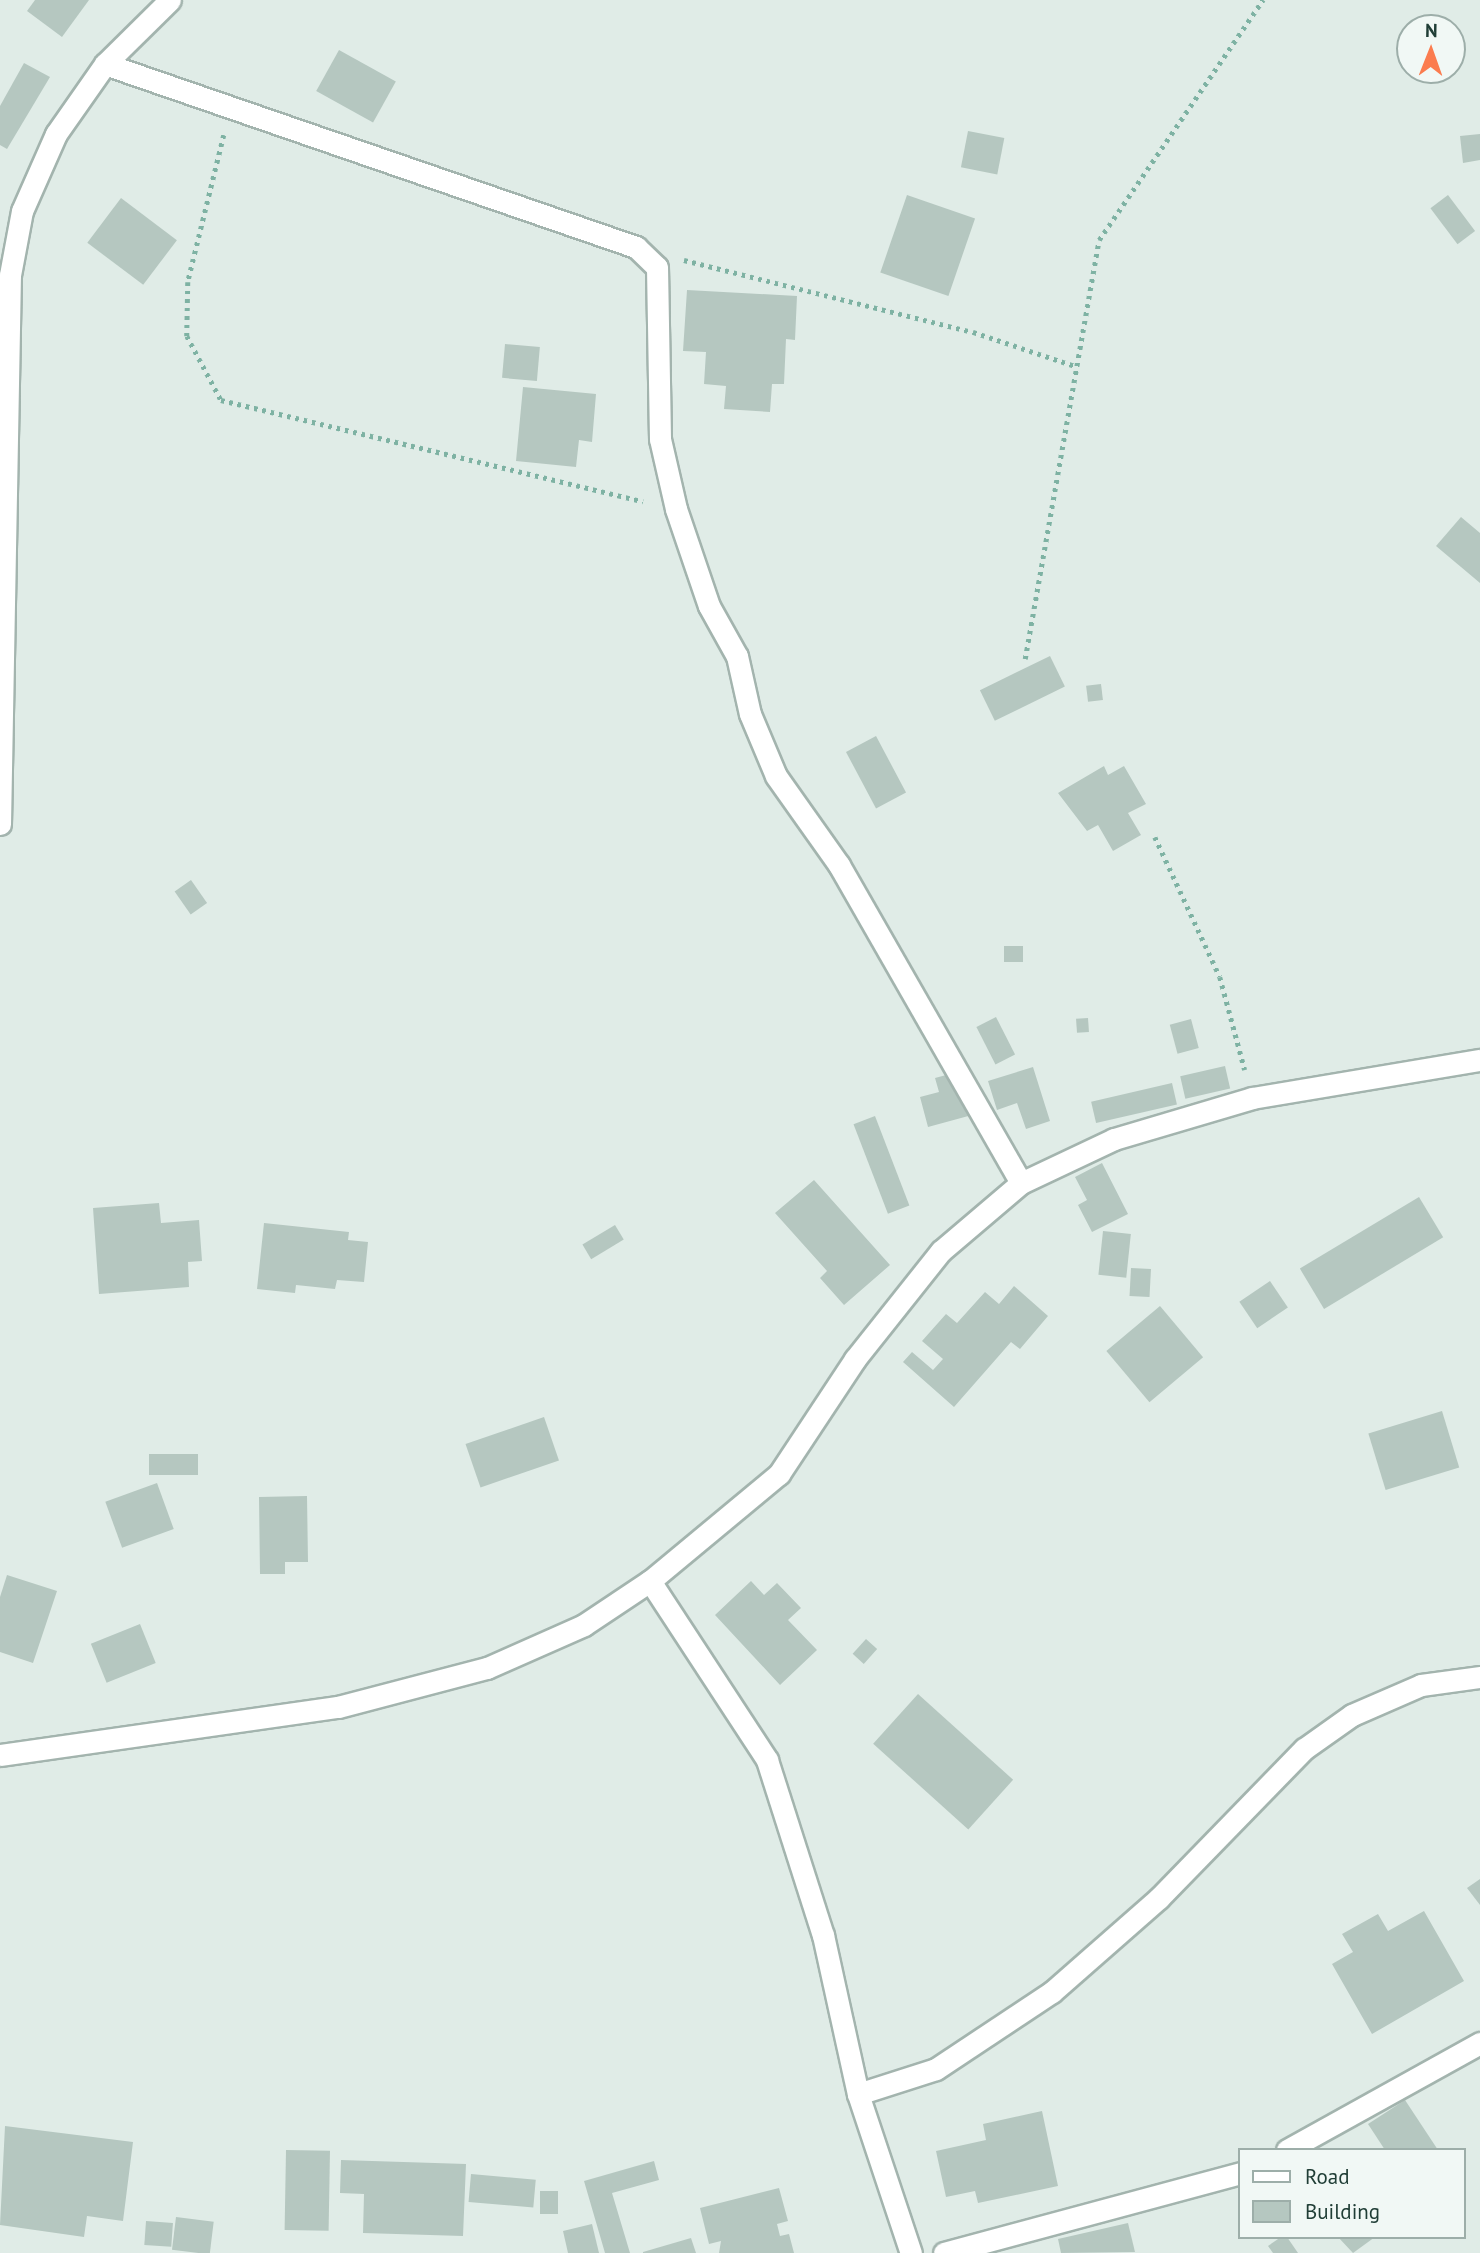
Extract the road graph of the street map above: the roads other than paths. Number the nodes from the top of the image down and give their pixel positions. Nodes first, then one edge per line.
1 (169, 0) edge
2 (105, 64) junction
3 (0, 824) edge
4 (1480, 1059) edge
5 (1021, 1182) junction
6 (650, 1581) junction
7 (1480, 1677) edge
8 (0, 1755) edge
9 (1480, 2043) edge
10 (859, 2094) junction
11 (1291, 2148) edge
12 (1238, 2174) edge
13 (912, 2253) edge
14 (944, 2253) edge

1 - 2 street
2 - 3 street
2 - 5 street
4 - 5 street
5 - 6 street
6 - 8 street
6 - 10 street
7 - 10 street
9 - 11 street
10 - 13 street
12 - 14 street

